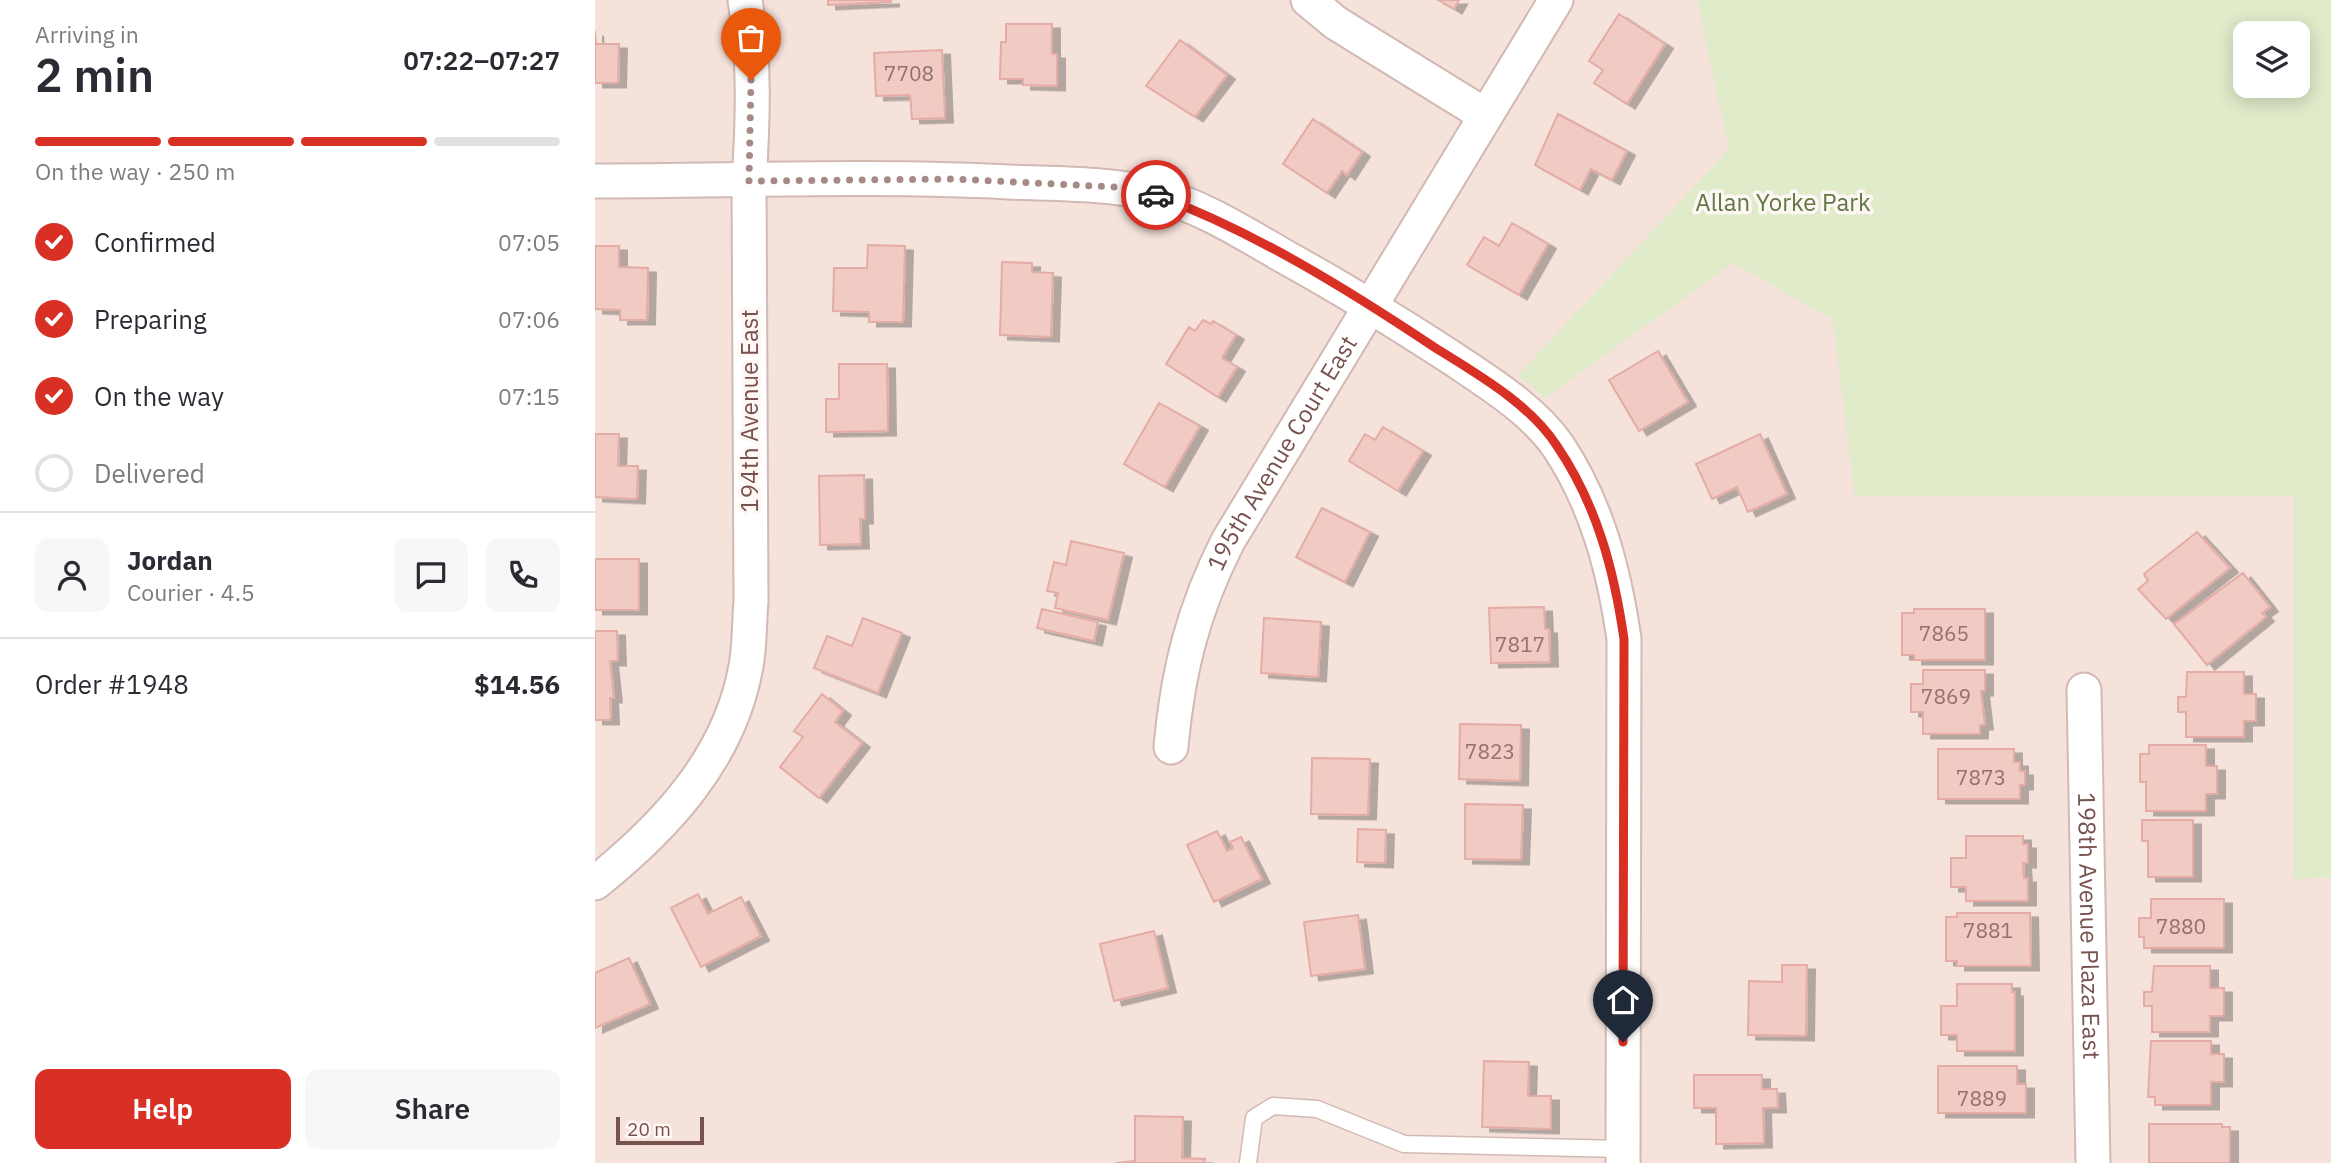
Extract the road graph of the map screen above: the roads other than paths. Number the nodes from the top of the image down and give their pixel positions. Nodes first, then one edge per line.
1 (745, 0) edge
2 (1308, 0) edge
3 (1556, 0) edge
4 (1485, 115) junction
5 (595, 181) edge
6 (749, 181) junction
7 (1371, 305) junction
8 (2084, 690) dead end
9 (1171, 747) dead end
10 (595, 883) edge
11 (1623, 1156) edge
12 (1248, 1163) edge
13 (2093, 1163) edge

1 - 6 street, 194th Avenue East
2 - 4 street
3 - 4 street, 195th Avenue Court East
4 - 7 street, 195th Avenue Court East
5 - 6 street
6 - 7 street
6 - 10 street, 194th Avenue East
7 - 9 street, 195th Avenue Court East
7 - 11 street
8 - 13 street, 198th Avenue Plaza East
11 - 12 lane

